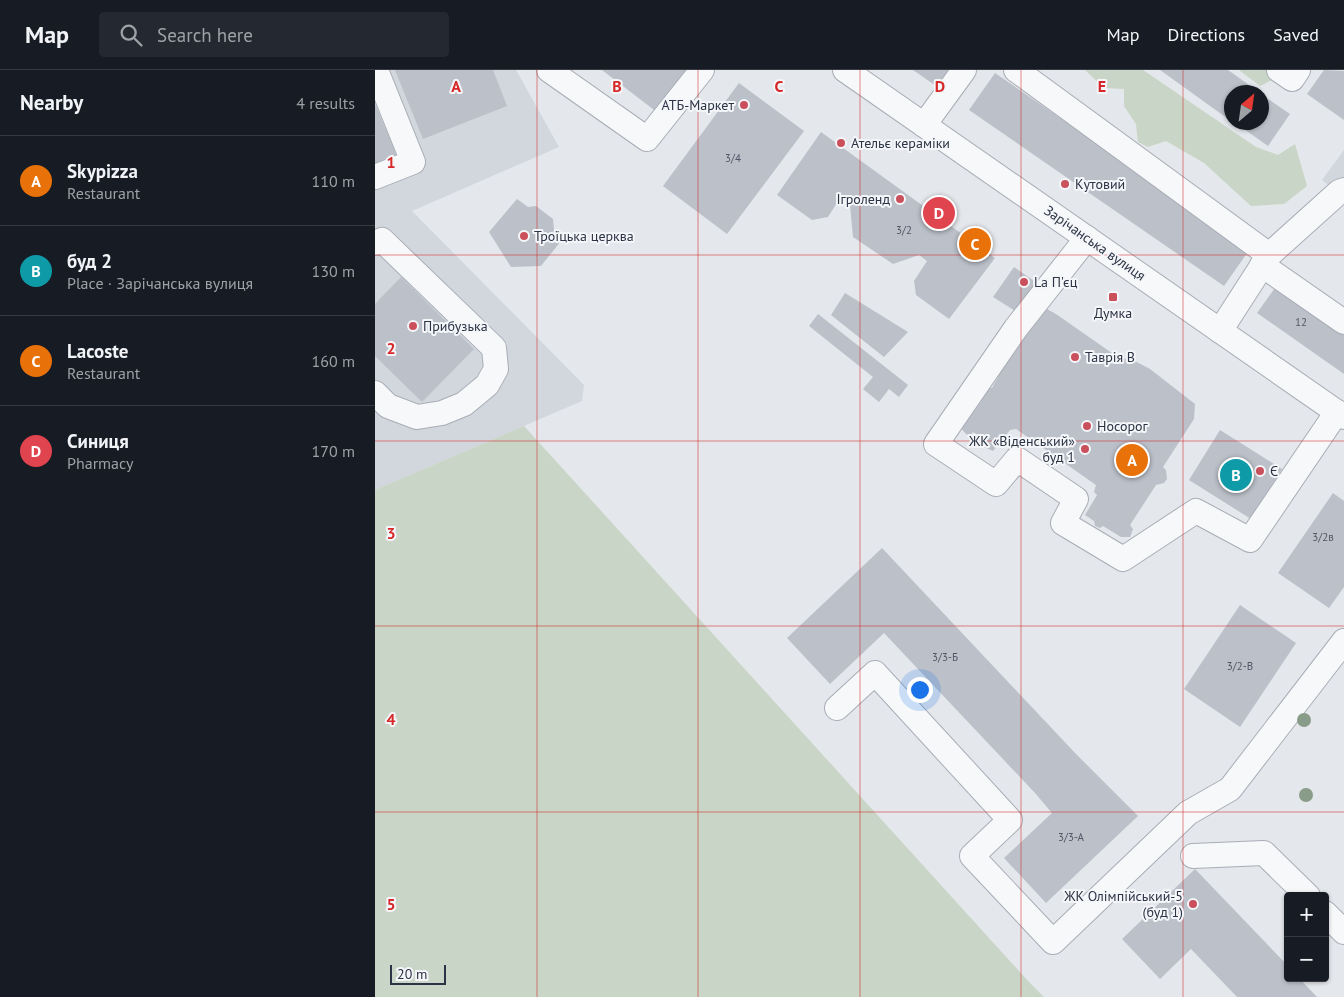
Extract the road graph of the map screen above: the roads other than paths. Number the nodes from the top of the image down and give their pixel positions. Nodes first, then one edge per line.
1 (376, 70) edge
2 (549, 70) edge
3 (702, 70) edge
4 (845, 70) edge
5 (964, 70) edge
6 (1016, 70) edge
7 (1279, 70) edge
8 (1299, 70) edge
9 (924, 125) junction
10 (375, 178) edge
11 (1344, 190) edge
12 (1087, 238) junction
13 (375, 243) edge
14 (1266, 260) junction
15 (1344, 322) edge
16 (1220, 331) junction
17 (375, 393) edge
18 (1340, 414) edge
19 (1344, 641) edge
20 (837, 708) dead end
21 (1193, 856) dead end
22 (1304, 892) edge
23 (1329, 917) edge
24 (1344, 932) edge

1 - 10 street
2 - 3 street
4 - 9 street, Зарічанська вулиця
5 - 9 street
6 - 14 street
7 - 8 street
9 - 12 street, Зарічанська вулиця
11 - 14 street
12 - 16 street, Зарічанська вулиця
12 - 18 street
13 - 17 street
14 - 15 street
14 - 16 street
16 - 18 street, Зарічанська вулиця
19 - 20 street
21 - 22 street
23 - 24 street

